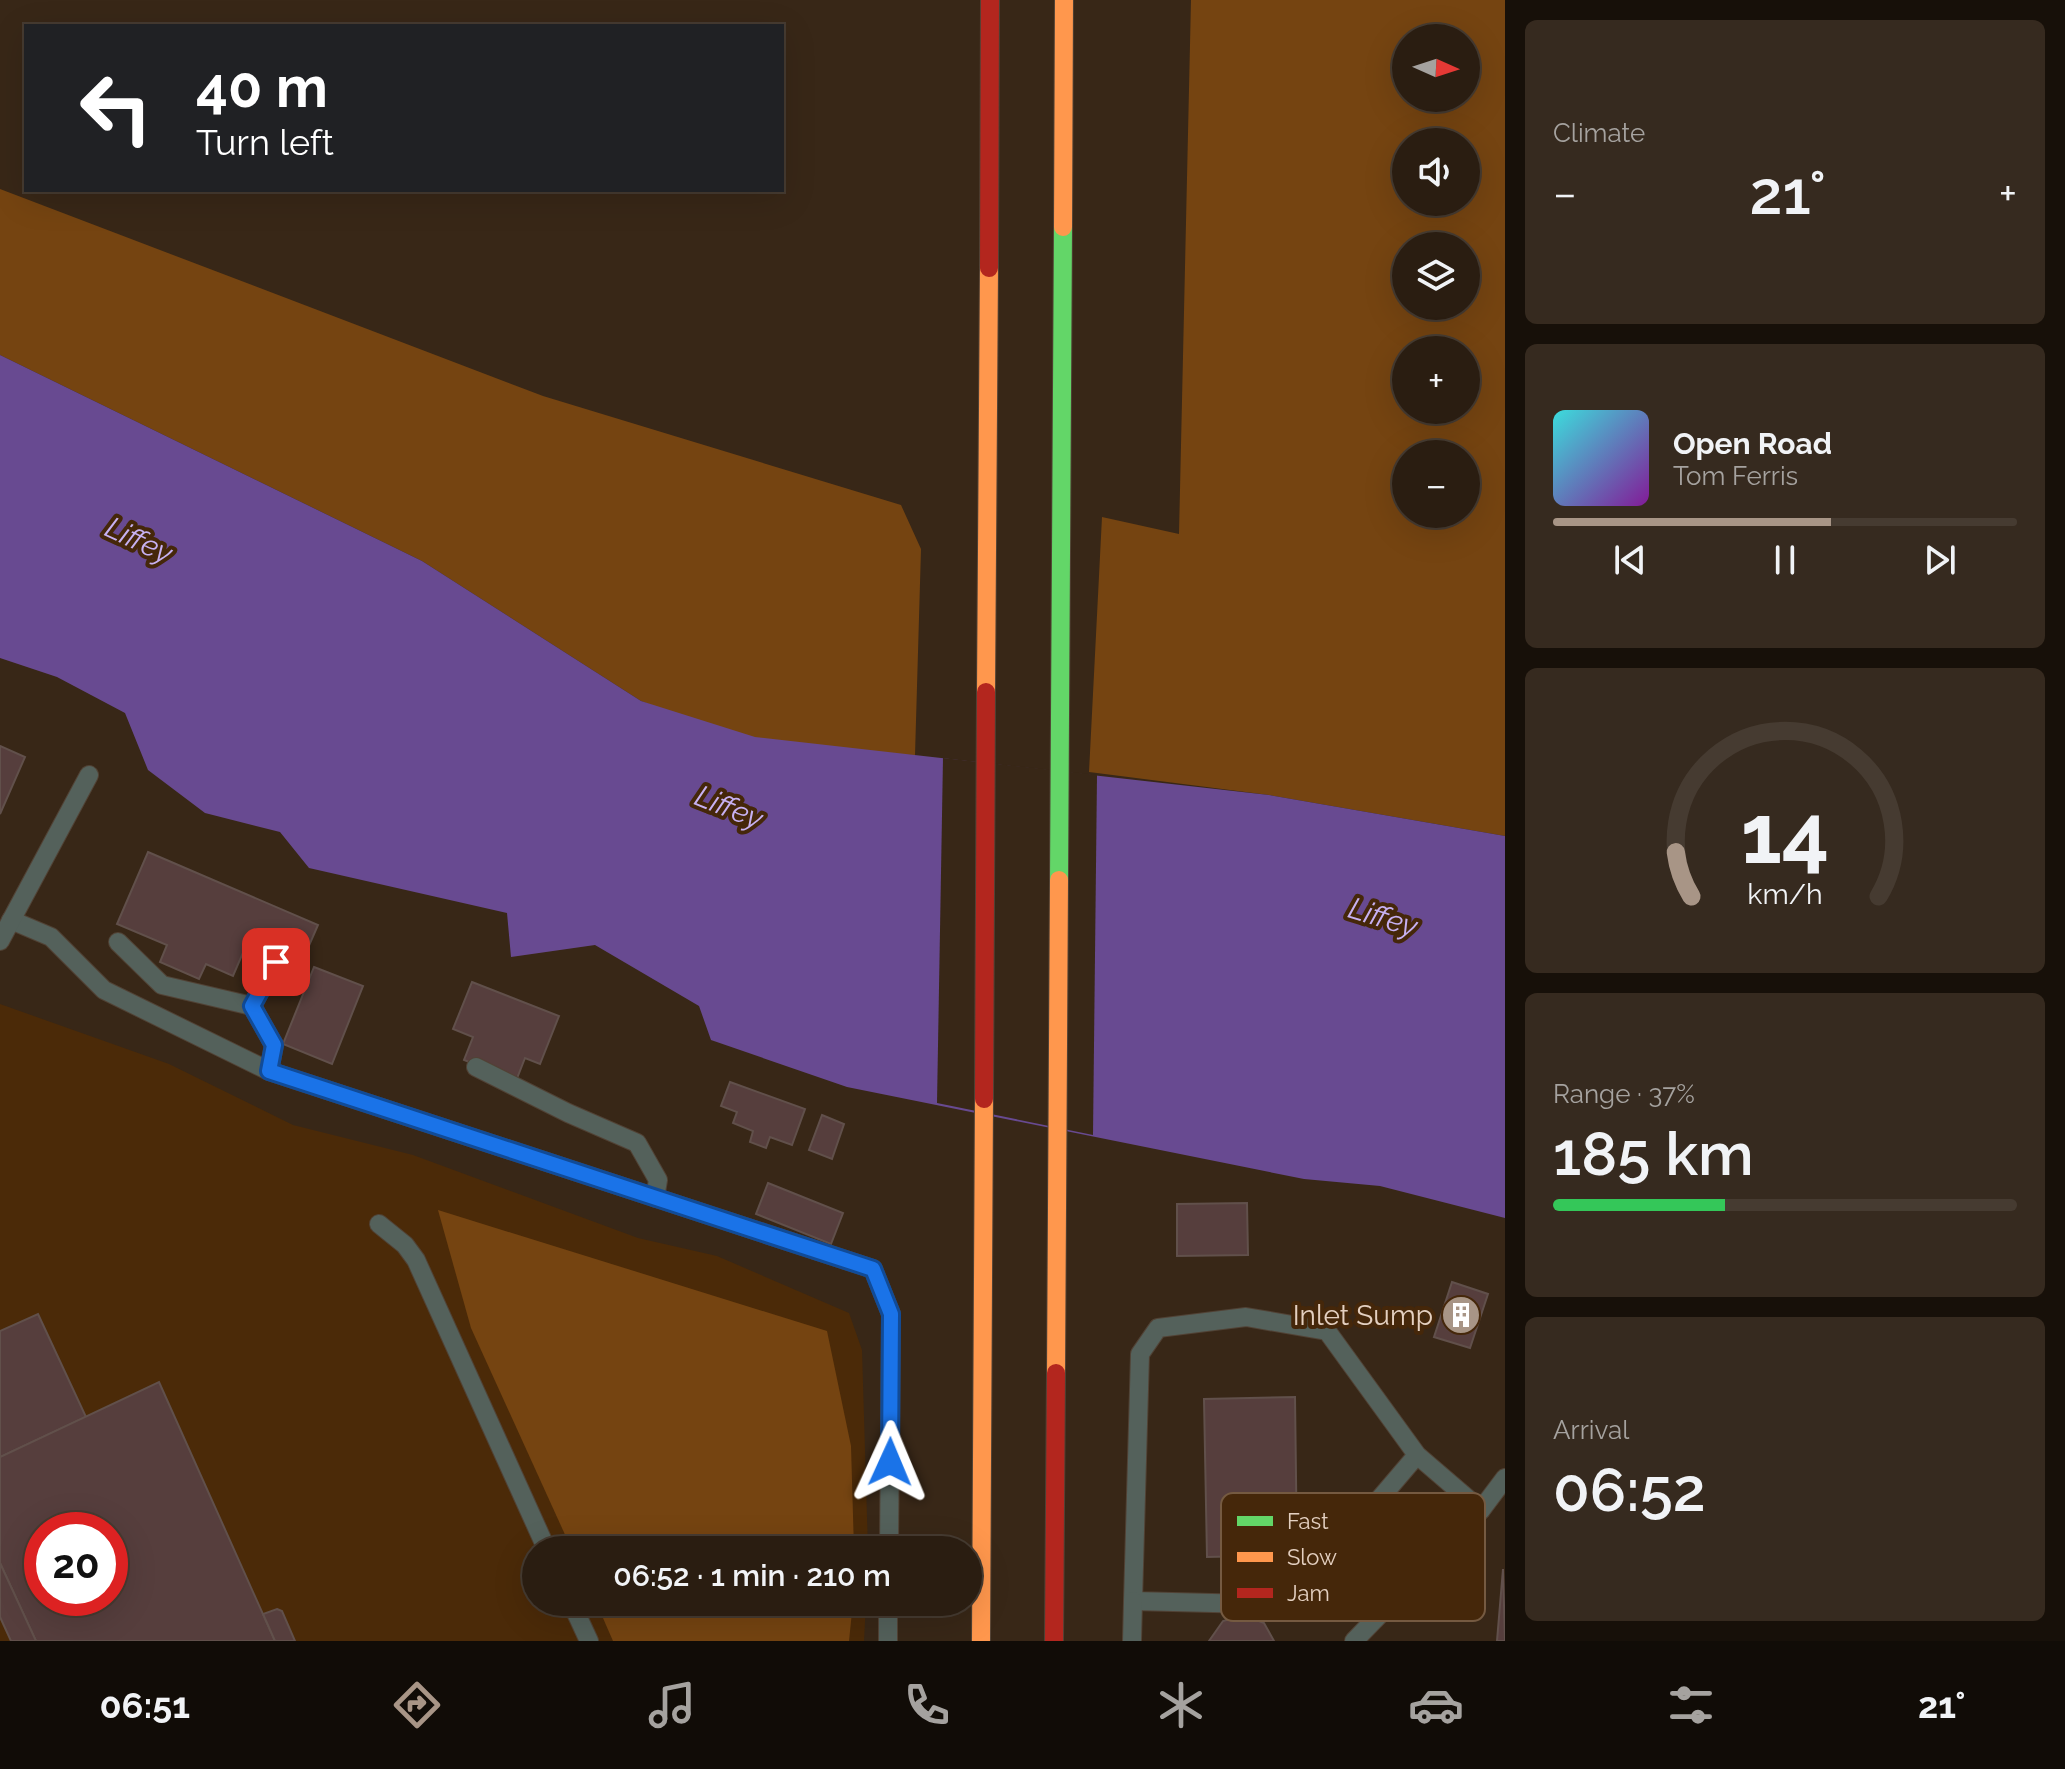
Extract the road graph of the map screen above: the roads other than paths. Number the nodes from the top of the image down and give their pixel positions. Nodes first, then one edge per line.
1 (990, 0) edge
2 (1064, 0) edge
3 (89, 775) dead end
4 (11, 920) junction
5 (0, 941) edge
6 (118, 942) dead end
7 (276, 962) dead end
8 (252, 1006) junction
9 (476, 1067) dead end
10 (269, 1071) junction
11 (655, 1198) junction
12 (379, 1224) dead end
13 (1417, 1455) junction
14 (1505, 1478) edge
15 (1385, 1493) edge
16 (1461, 1493) edge
17 (1485, 1505) edge
18 (541, 1536) edge
19 (889, 1536) edge
20 (1133, 1601) junction
21 (1221, 1603) edge
22 (577, 1616) edge
23 (888, 1616) edge
24 (1373, 1621) edge
25 (589, 1641) edge
26 (888, 1641) edge
27 (981, 1641) edge
28 (1054, 1641) edge
29 (1132, 1641) edge
30 (1354, 1641) edge

1 - 27 highway
2 - 28 highway
3 - 4 lane
4 - 5 lane
4 - 10 lane
6 - 8 lane
7 - 8 lane
8 - 10 lane
9 - 11 lane
10 - 11 lane
11 - 19 lane
12 - 18 lane
13 - 15 lane
13 - 16 lane
13 - 20 lane
14 - 17 lane
20 - 21 lane
20 - 29 lane
22 - 25 lane
23 - 26 lane
24 - 30 lane

